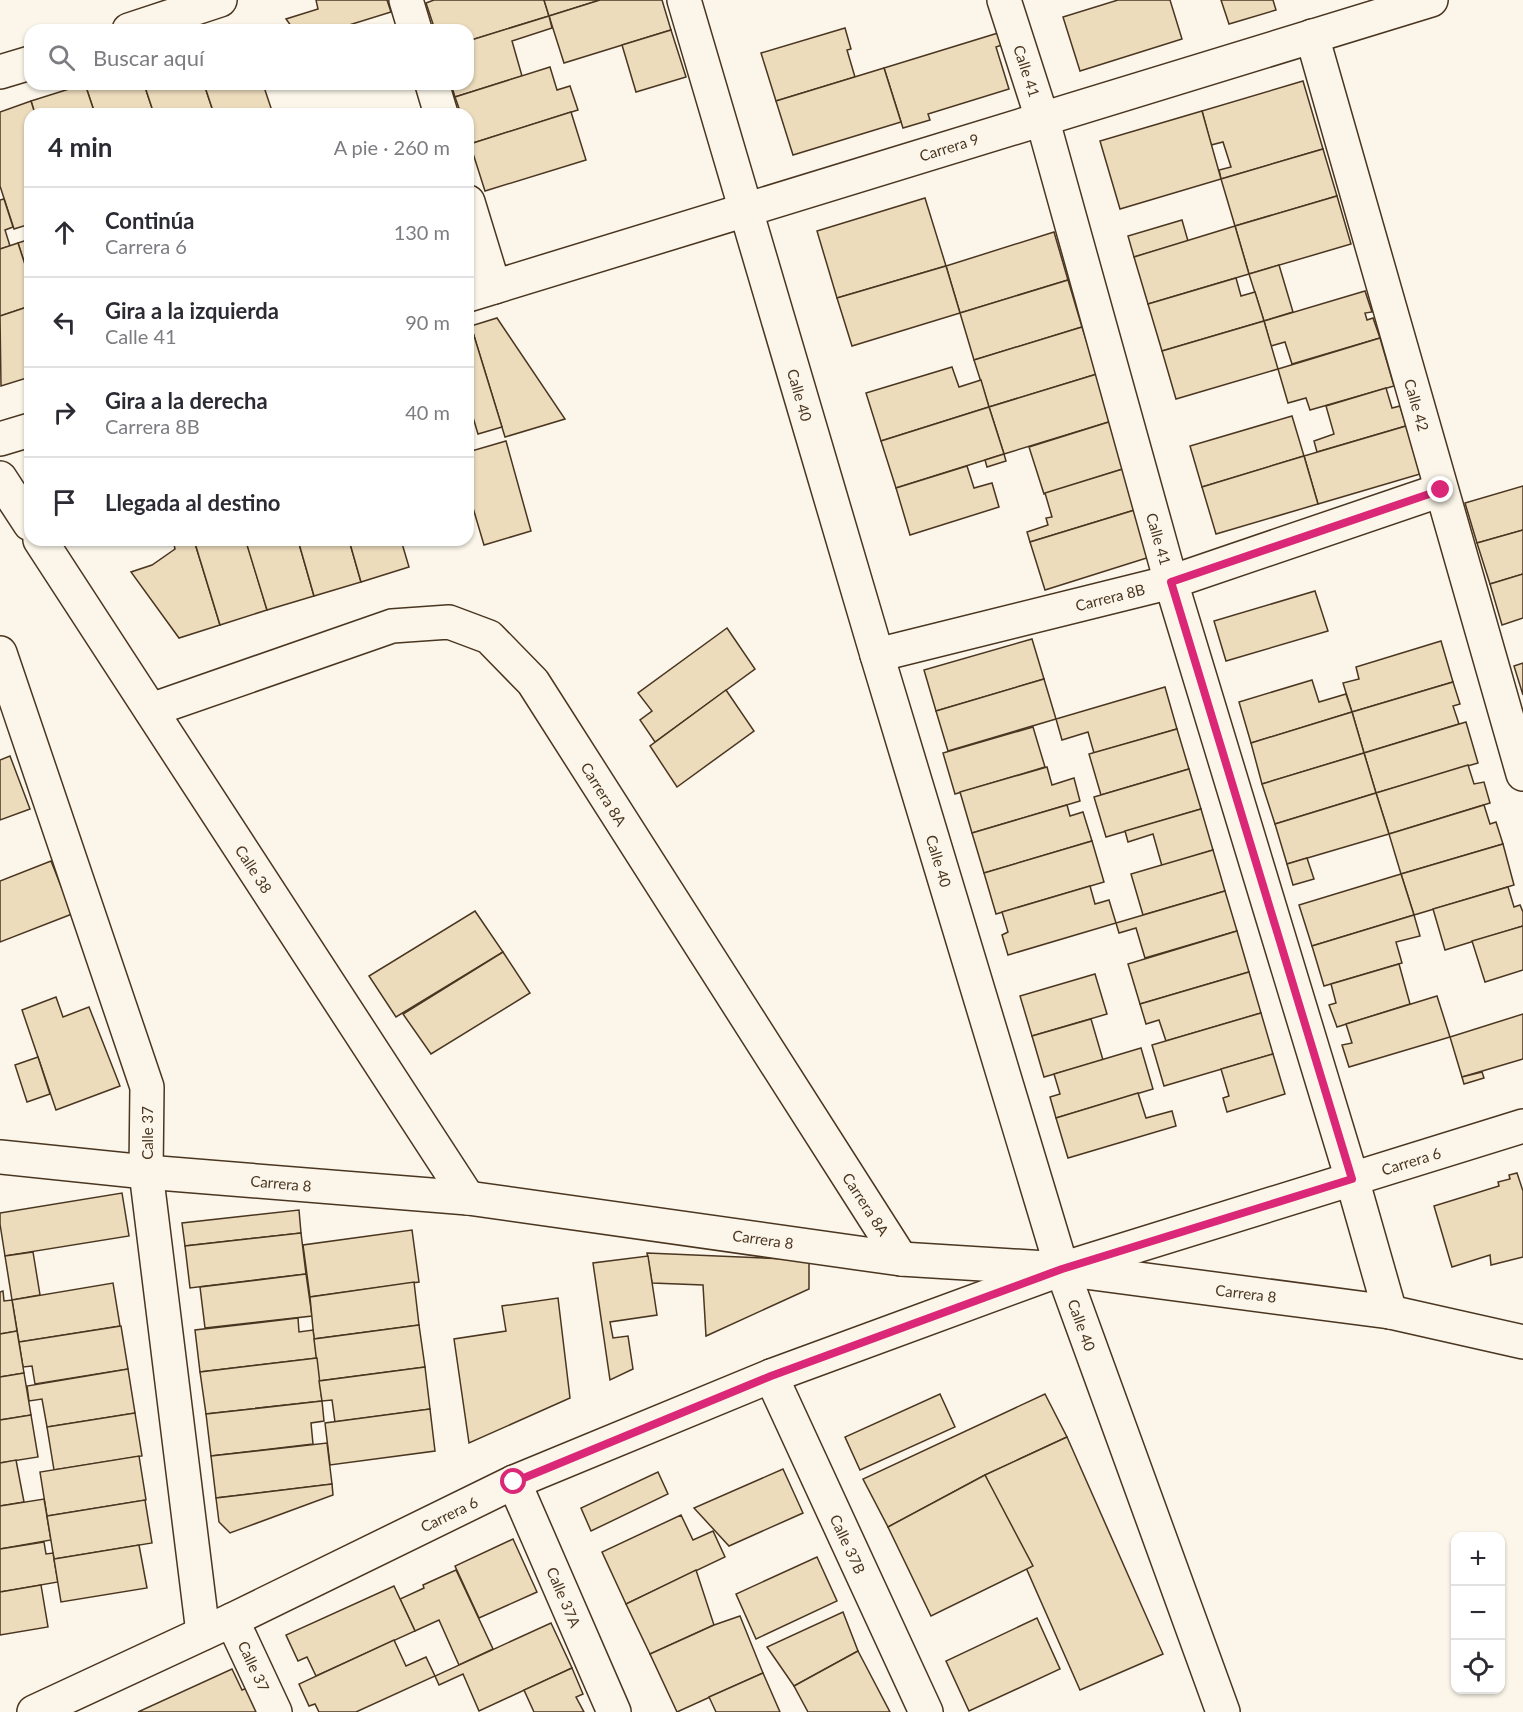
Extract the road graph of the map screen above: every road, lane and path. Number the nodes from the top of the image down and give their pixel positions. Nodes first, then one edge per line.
1 (220, 0) edge
2 (406, 0) edge
3 (684, 0) edge
4 (1004, 0) edge
5 (1431, 0) edge
6 (147, 24) edge
7 (413, 24) edge
8 (1312, 36) junction
9 (24, 65) edge
10 (0, 72) edge
11 (434, 90) edge
12 (439, 108) edge
13 (1042, 118) junction
14 (746, 210) junction
15 (474, 243) edge
16 (481, 291) edge
17 (24, 432) edge
18 (0, 440) edge
19 (0, 478) edge
20 (1441, 490) junction
21 (24, 516) edge
22 (44, 546) edge
23 (1171, 582) junction
24 (0, 653) edge
25 (877, 655) junction
26 (151, 710) junction
27 (1523, 774) edge
28 (1523, 1126) edge
29 (0, 1157) edge
30 (146, 1172) junction
31 (1352, 1179) junction
32 (468, 1198) junction
33 (900, 1259) junction
34 (1062, 1269) junction
35 (1390, 1312) junction
36 (1523, 1342) edge
37 (771, 1376) junction
38 (514, 1482) junction
39 (232, 1620) junction
40 (203, 1633) junction
41 (34, 1712) edge
42 (275, 1712) edge
43 (614, 1712) edge
44 (926, 1712) edge
45 (1223, 1712) edge

1 - 6 street
2 - 7 street
3 - 14 street, Calle 40
4 - 13 street, Calle 41
5 - 8 street, Carrera 9
8 - 13 street, Carrera 9
8 - 20 street, Calle 42
9 - 10 street
11 - 12 street
13 - 14 street, Carrera 9
13 - 23 street, Calle 41
14 - 16 street, Carrera 9
14 - 25 street, Calle 40
15 - 16 street
17 - 18 street
19 - 21 street
20 - 23 street, Carrera 8B
20 - 27 street, Calle 42
22 - 26 street, Calle 38
23 - 25 street, Carrera 8B
23 - 31 street, Calle 41
24 - 30 street, Calle 37
25 - 34 street, Calle 40
26 - 32 street, Calle 38
26 - 33 street, Carrera 8A
28 - 31 street, Carrera 6
29 - 30 street, Carrera 8
30 - 32 street, Carrera 8
30 - 40 street, Calle 37
31 - 34 street, Carrera 6
31 - 35 street, Calle 41
32 - 33 street, Carrera 8
33 - 34 street, Carrera 8
34 - 35 street, Carrera 8
34 - 37 street, Carrera 6
34 - 45 street, Calle 40
35 - 36 street, Carrera 8
37 - 38 street, Carrera 6
37 - 44 street, Calle 37B
38 - 39 street, Carrera 6
38 - 43 street, Calle 37A
39 - 40 street, Carrera 6
39 - 42 street, Calle 37
40 - 41 street, Carrera 6

